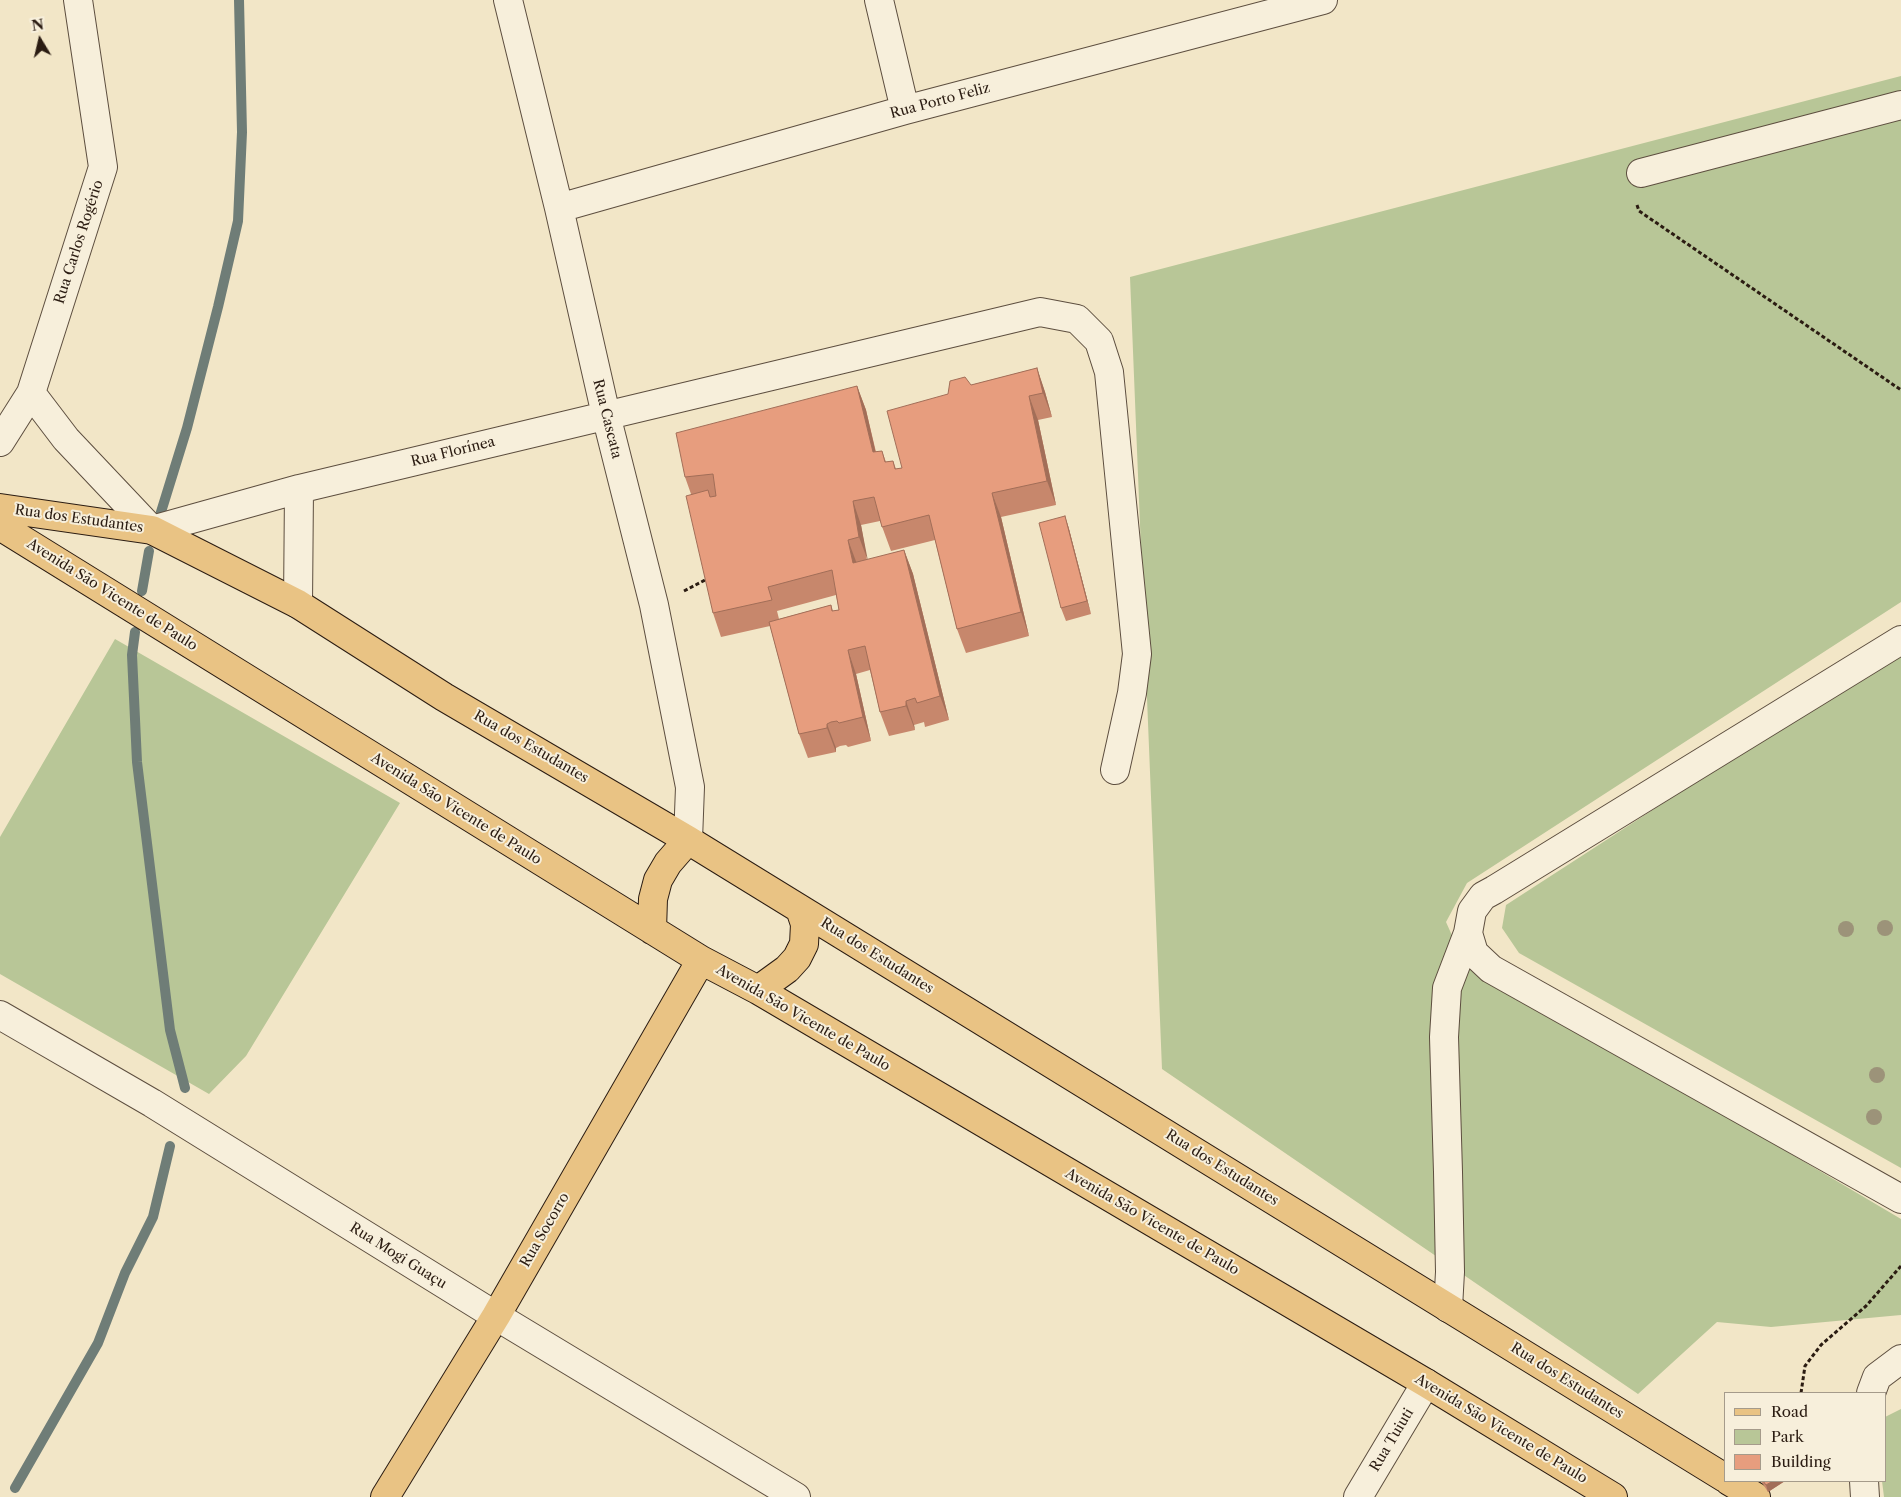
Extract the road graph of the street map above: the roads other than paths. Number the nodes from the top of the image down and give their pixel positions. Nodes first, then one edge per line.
1 (78, 0) edge
2 (508, 0) edge
3 (879, 0) edge
4 (1324, 0) edge
5 (1259, 8) edge
6 (1901, 104) edge
7 (905, 110) junction
8 (1640, 173) road end
9 (558, 208) junction
10 (31, 393) junction
11 (606, 416) junction
12 (0, 442) edge
13 (299, 489) junction
14 (0, 508) edge
15 (0, 526) edge
16 (152, 530) junction
17 (298, 604) junction
18 (1901, 640) edge
19 (1116, 770) dead end
20 (688, 840) junction
21 (800, 909) junction
22 (652, 930) junction
23 (1468, 933) junction
24 (701, 960) junction
25 (758, 990) junction
26 (0, 1015) edge
27 (1901, 1199) edge
28 (1448, 1308) junction
29 (496, 1316) junction
30 (1901, 1359) edge
31 (1426, 1383) junction
32 (1871, 1392) edge
33 (1724, 1477) edge
34 (1732, 1482) edge
35 (1864, 1482) edge
36 (385, 1497) edge
37 (796, 1497) edge
38 (1358, 1497) edge
39 (1614, 1497) edge
40 (1756, 1497) edge
41 (1865, 1497) edge

1 - 10 street, Rua Carlos Rogério
2 - 9 street, Rua Cascata
3 - 7 street
4 - 5 street, Rua Porto Feliz
5 - 7 street, Rua Porto Feliz
6 - 8 street
7 - 9 street, Rua Porto Feliz
9 - 11 street, Rua Cascata
10 - 12 street, Rua Carlos Rogério
10 - 16 street
11 - 13 street, Rua Florínea
11 - 19 street, Rua Florínea
11 - 20 street, Rua Cascata
13 - 16 street, Rua Florínea
13 - 17 street
14 - 16 main road, Rua dos Estudantes
15 - 22 main road, Avenida São Vicente de Paulo
16 - 17 main road, Rua dos Estudantes
17 - 20 main road, Rua dos Estudantes
18 - 23 street
20 - 21 main road, Rua dos Estudantes
20 - 22 main road
21 - 25 main road
21 - 28 main road, Rua dos Estudantes
22 - 24 main road, Avenida São Vicente de Paulo
23 - 27 street
23 - 28 street
24 - 25 main road, Avenida São Vicente de Paulo
24 - 29 main road, Rua Socorro
25 - 31 main road, Avenida São Vicente de Paulo
26 - 29 street, Rua Mogi Guaçu
28 - 33 main road, Rua dos Estudantes
29 - 36 main road, Rua Socorro
29 - 37 street, Rua Mogi Guaçu
30 - 32 street
31 - 38 street, Rua Tuiuti
31 - 39 main road, Avenida São Vicente de Paulo
34 - 40 main road
35 - 41 street

